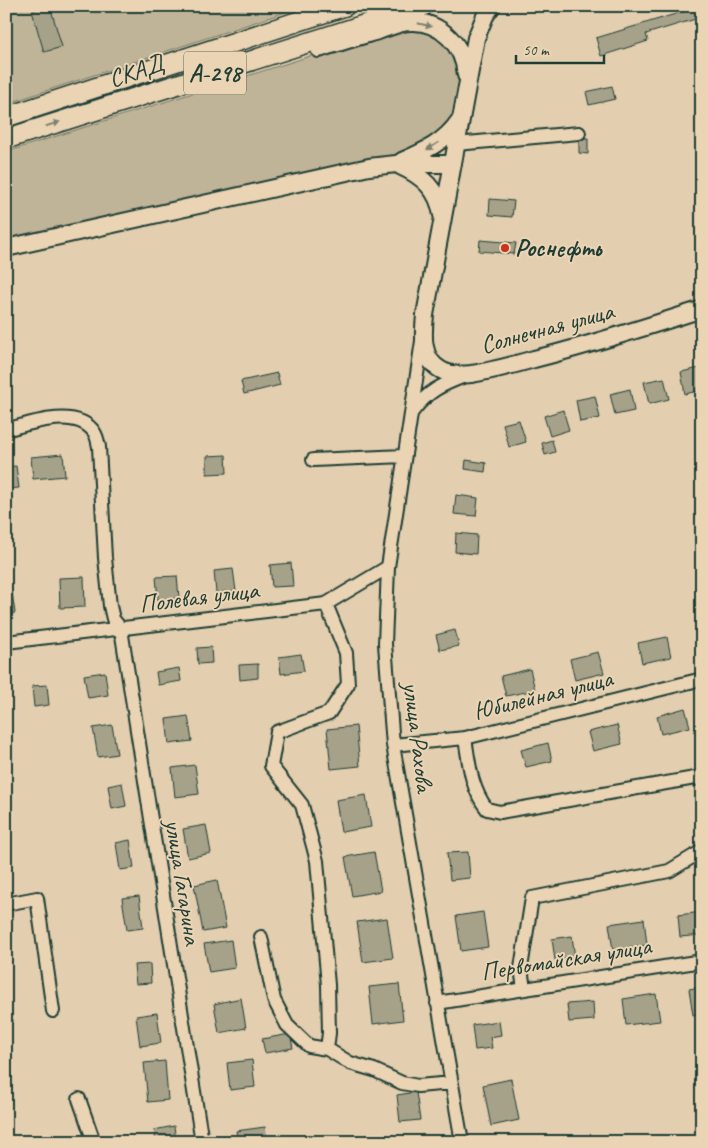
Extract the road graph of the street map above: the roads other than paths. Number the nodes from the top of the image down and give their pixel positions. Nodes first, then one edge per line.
1 (320, 6) edge
2 (345, 6) edge
3 (423, 6) edge
4 (492, 6) edge
5 (268, 32) junction
6 (276, 53) junction
7 (467, 87) junction
8 (6, 117) edge
9 (461, 117) junction
10 (579, 133) dead end
11 (6, 139) edge
12 (456, 144) junction
13 (396, 164) junction
14 (453, 164) junction
15 (442, 218) junction
16 (6, 248) edge
17 (702, 308) edge
18 (423, 336) junction
19 (469, 374) junction
20 (411, 414) junction
21 (6, 430) edge
22 (404, 456) junction
23 (313, 460) dead end
24 (388, 566) junction
25 (326, 604) junction
26 (121, 629) junction
27 (6, 642) edge
28 (702, 679) edge
29 (465, 738) junction
30 (393, 745) junction
31 (702, 780) edge
32 (702, 851) edge
33 (6, 904) edge
34 (261, 937) dead end
35 (702, 961) edge
36 (524, 989) junction
37 (438, 1003) junction
38 (53, 1011) dead end
39 (327, 1049) junction
40 (452, 1083) junction
41 (79, 1099) dead end
42 (94, 1142) edge
43 (202, 1142) edge
44 (462, 1142) edge

1 - 5 main road
2 - 5 highway, СКАД / А-298
3 - 6 highway, СКАД / А-298
4 - 7 main road
5 - 8 highway, СКАД / А-298
6 -> 7 main road
11 -> 6 highway, СКАД / А-298
7 - 9 main road
9 - 12 main road
9 -> 13 main road
10 - 12 street
12 - 14 main road
13 - 14 main road
13 - 15 main road
13 - 16 main road
14 - 15 main road
15 - 18 main road
17 - 19 main road, Солнечная улица
18 - 19 main road, Солнечная улица
18 - 20 street, улица Рахова
19 - 20 street
20 - 22 street, улица Рахова
21 - 26 street, улица Гагарина
22 - 23 street
22 - 24 street, улица Рахова
24 - 25 street, Полевая улица
24 - 30 street, улица Рахова
25 - 26 street, Полевая улица
25 - 39 street
26 - 27 street, Полевая улица
26 - 43 street, улица Гагарина
28 - 29 street, Юбилейная улица
29 - 30 street, Юбилейная улица
29 - 31 street
30 - 37 street, улица Рахова
32 - 36 street
33 - 38 street
34 - 39 street
35 - 36 street, Первомайская улица
36 - 37 street, Первомайская улица
37 - 40 street, улица Рахова
39 - 40 street
40 - 44 street, улица Рахова
41 - 42 street

